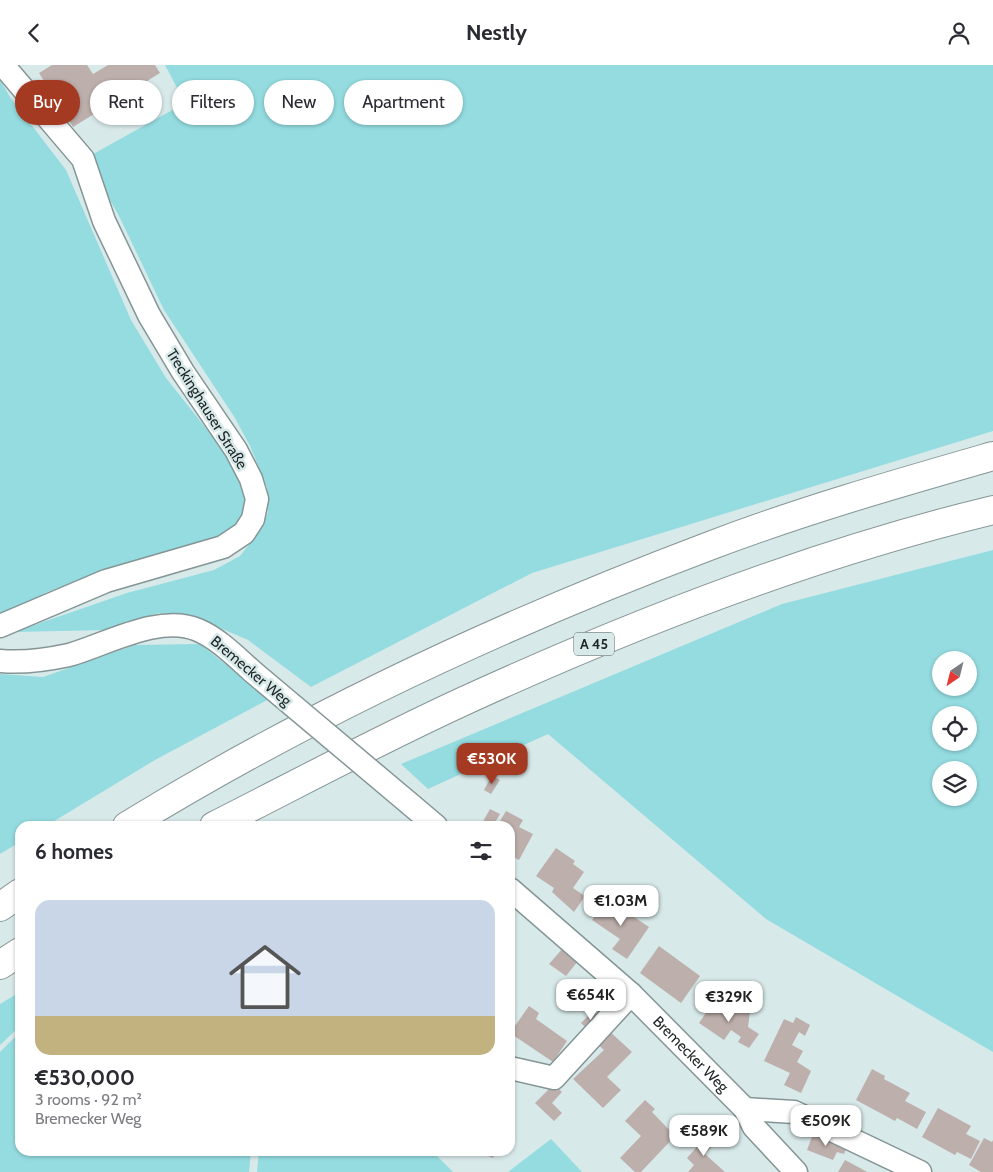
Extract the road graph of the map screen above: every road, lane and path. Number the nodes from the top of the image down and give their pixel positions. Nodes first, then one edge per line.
1 (3, 65) edge
2 (993, 456) edge
3 (993, 510) edge
4 (0, 626) edge
5 (0, 661) edge
6 (135, 821) edge
7 (224, 821) edge
8 (430, 821) edge
9 (515, 893) edge
10 (15, 896) edge
11 (0, 907) edge
12 (15, 955) edge
13 (0, 965) edge
14 (631, 994) junction
15 (515, 1069) edge
16 (745, 1109) junction
17 (796, 1172) edge
18 (920, 1172) edge

1 - 4 street, Treckinghauser Straße
2 - 6 highway
3 - 7 highway, A 45
5 - 8 street, Bremecker Weg, bridge
9 - 14 street, Bremecker Weg
10 - 11 highway
12 - 13 highway
14 - 15 street
14 - 16 street, Bremecker Weg
16 - 17 street, Bremecker Weg
16 - 18 street

